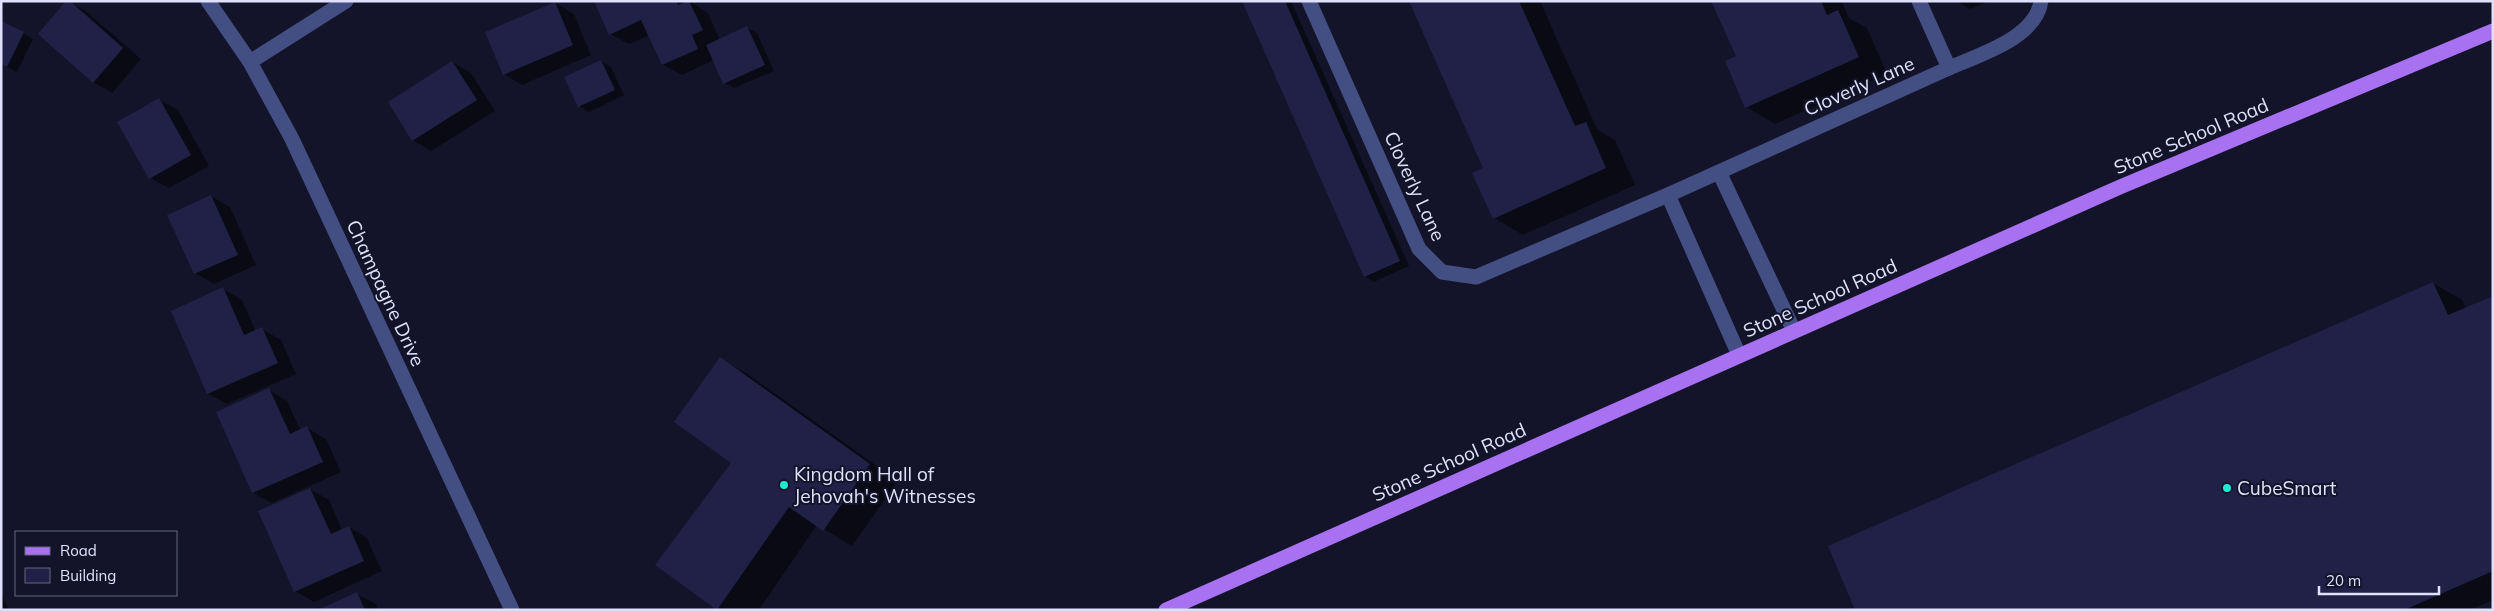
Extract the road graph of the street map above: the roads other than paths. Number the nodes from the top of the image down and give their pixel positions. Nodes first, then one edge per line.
1 (208, 1) edge
2 (346, 1) edge
3 (1309, 1) edge
4 (1919, 1) edge
5 (2041, 1) edge
6 (2493, 31) edge
7 (250, 62) junction
8 (1949, 68) junction
9 (1719, 172) junction
10 (1668, 195) junction
11 (1794, 331) junction
12 (1739, 355) junction
13 (512, 610) edge
14 (1166, 610) edge

1 - 7 street, Champagne Drive
2 - 7 street
3 - 10 street, Cloverly Lane
4 - 8 street
5 - 8 street, Cloverly Lane
6 - 11 main road, Stone School Road
7 - 13 street, Champagne Drive
8 - 9 street, Cloverly Lane
9 - 10 street, Cloverly Lane
9 - 11 street
10 - 12 street
11 - 12 main road, Stone School Road
12 - 14 main road, Stone School Road

